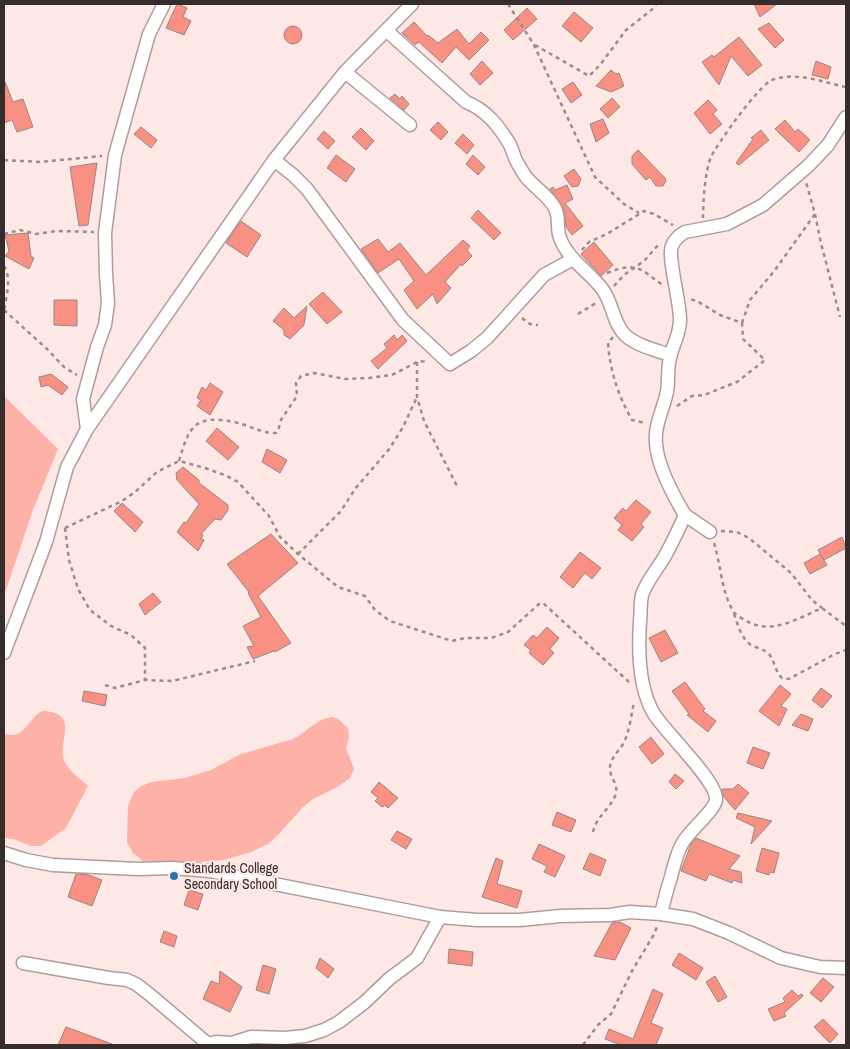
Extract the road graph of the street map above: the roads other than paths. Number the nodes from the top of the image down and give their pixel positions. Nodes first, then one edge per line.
1 (164, 4) edge
2 (412, 4) edge
3 (387, 31) junction
4 (345, 72) junction
5 (846, 117) edge
6 (410, 125) dead end
7 (274, 160) junction
8 (573, 259) junction
9 (670, 355) junction
10 (87, 429) junction
11 (685, 515) junction
12 (710, 532) road end
13 (4, 653) edge
14 (4, 853) edge
15 (661, 914) junction
16 (440, 917) junction
17 (23, 963) dead end
18 (846, 968) edge
19 (206, 1044) edge

1 - 10 street
2 - 3 street
3 - 4 street
3 - 8 street
4 - 6 street
4 - 7 street
5 - 9 street
7 - 8 street
7 - 10 street
8 - 9 street
9 - 11 street
10 - 13 street
11 - 12 street
11 - 15 street
14 - 16 street
15 - 16 street
15 - 18 street
16 - 19 street
17 - 19 street

